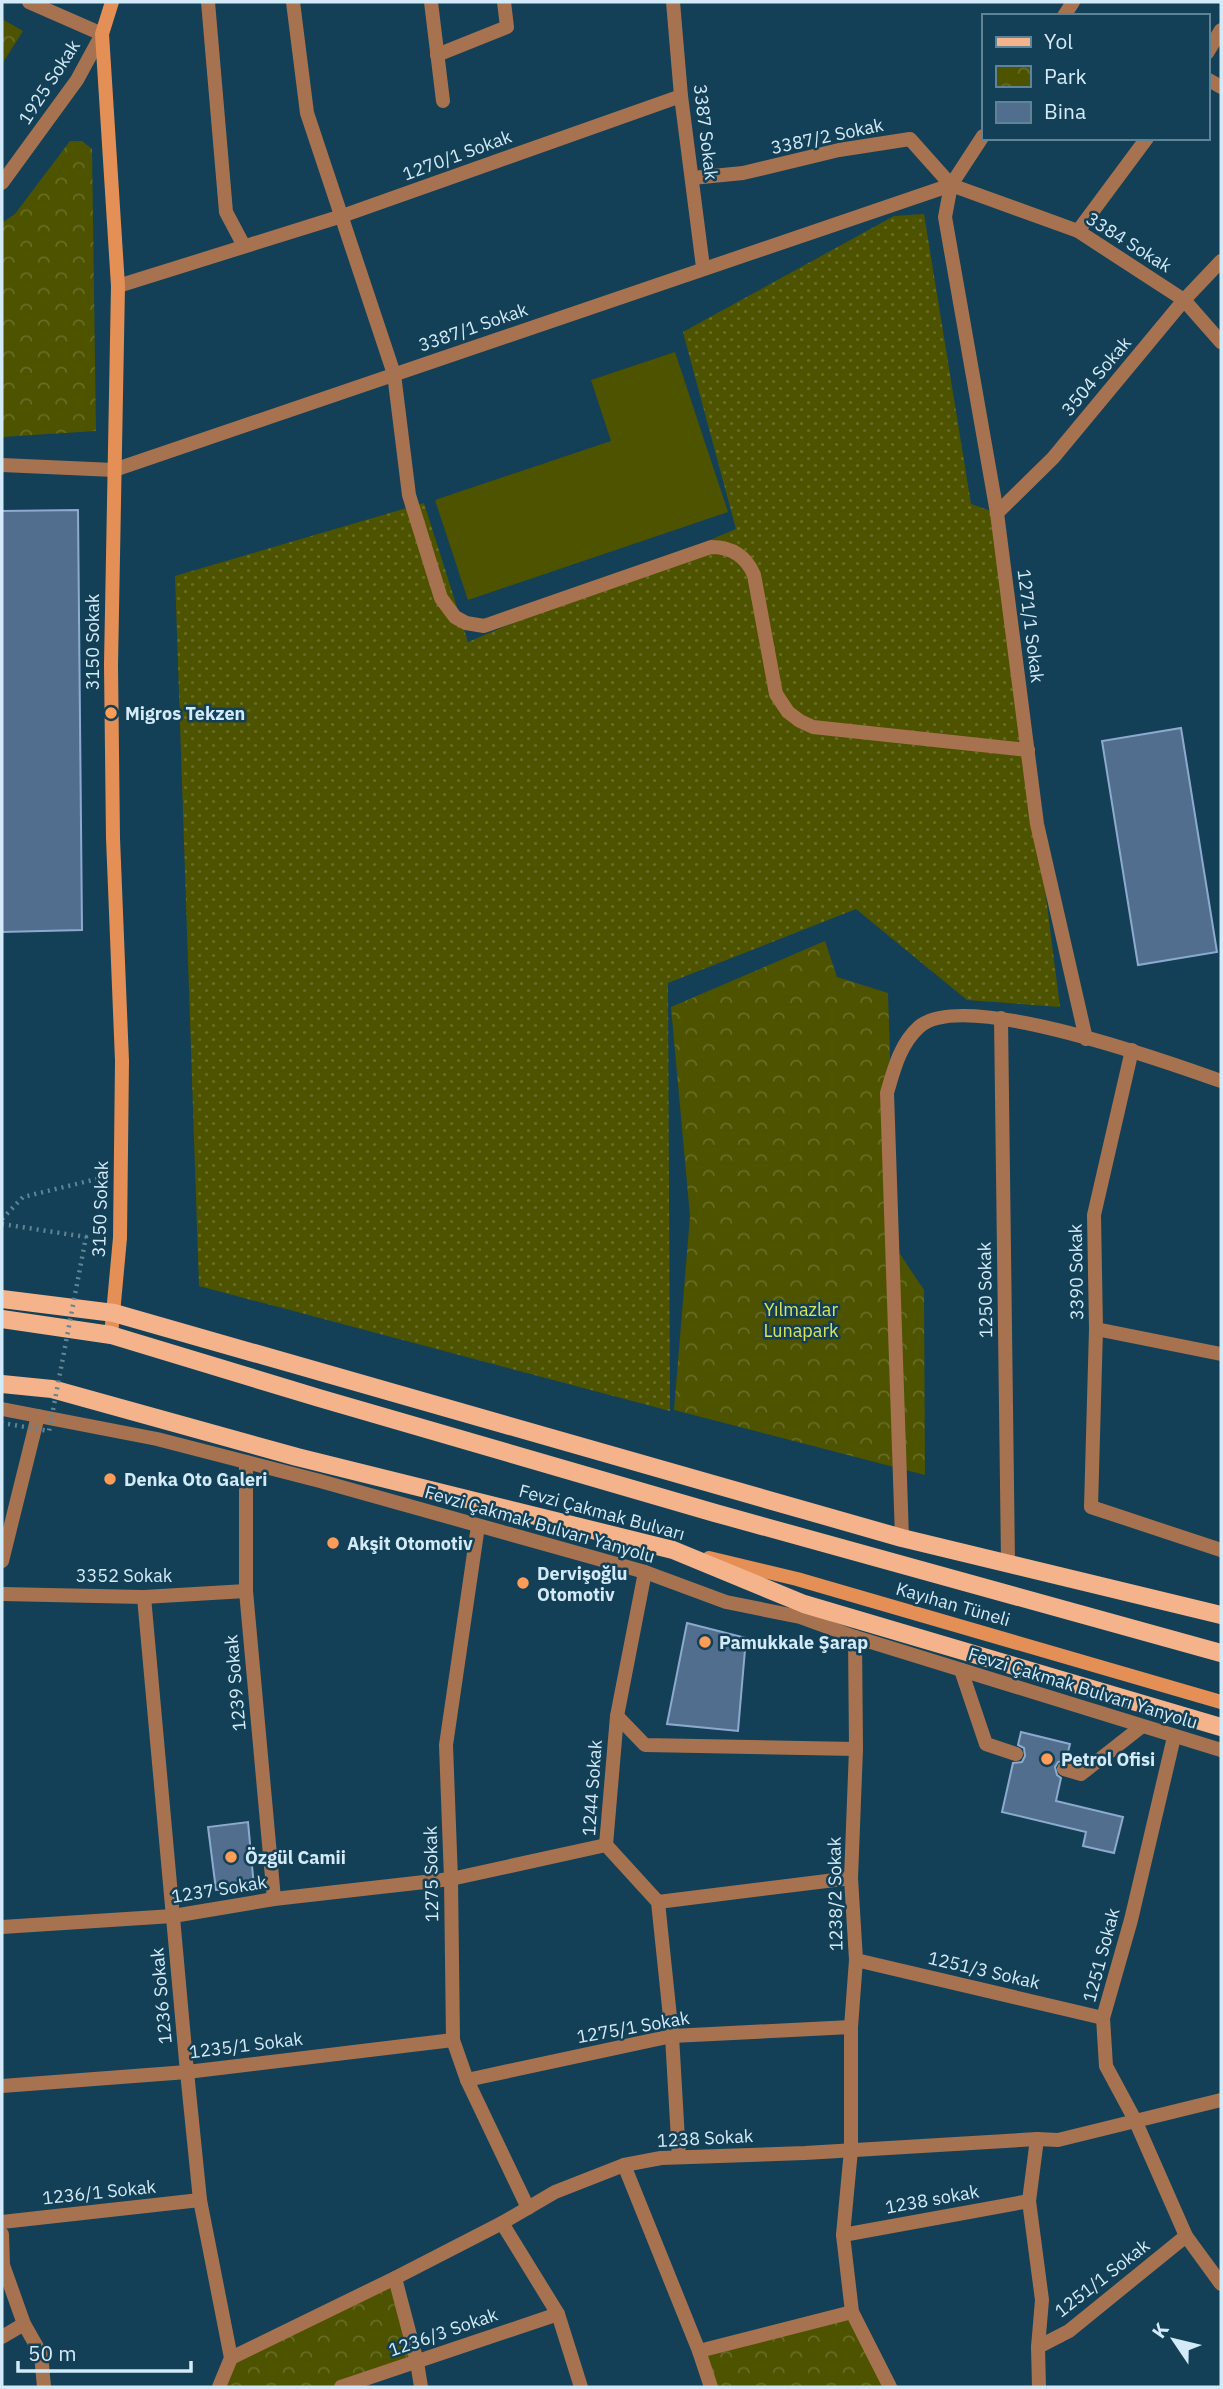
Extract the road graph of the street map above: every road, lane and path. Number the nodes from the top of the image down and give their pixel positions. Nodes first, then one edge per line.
1 (29, 2) edge
2 (112, 2) edge
3 (208, 2) edge
4 (293, 2) edge
5 (431, 2) edge
6 (505, 2) edge
7 (673, 2) edge
8 (1221, 30) edge
9 (102, 34) junction
10 (1209, 50) edge
11 (437, 55) junction
12 (681, 96) junction
13 (443, 101) dead end
14 (982, 138) edge
15 (1146, 140) edge
16 (692, 178) junction
17 (2, 183) edge
18 (951, 184) junction
19 (342, 216) junction
20 (1079, 231) junction
21 (244, 246) junction
22 (1221, 261) edge
23 (703, 267) junction
24 (118, 286) junction
25 (1184, 300) junction
26 (1221, 342) edge
27 (394, 374) junction
28 (2, 465) edge
29 (114, 470) junction
30 (997, 513) junction
31 (1028, 750) junction
32 (1001, 1018) junction
33 (1086, 1039) junction
34 (1132, 1050) junction
35 (1221, 1081) edge
36 (121, 1173) junction
37 (2, 1222) edge
38 (2, 1299) edge
39 (114, 1312) junction
40 (2, 1319) edge
41 (1096, 1329) junction
42 (111, 1335) junction
43 (1221, 1354) edge
44 (2, 1384) edge
45 (2, 1409) edge
46 (38, 1416) junction
47 (2, 1423) edge
48 (246, 1462) junction
49 (478, 1526) junction
50 (902, 1538) junction
51 (673, 1550) junction
52 (1221, 1550) edge
53 (2, 1561) edge
54 (1008, 1562) junction
55 (645, 1572) junction
56 (246, 1591) junction
57 (2, 1594) edge
58 (144, 1597) junction
59 (1221, 1615) edge
60 (855, 1637) junction
61 (1221, 1653) edge
62 (961, 1670) junction
63 (1221, 1702) edge
64 (617, 1716) junction
65 (1141, 1727) junction
66 (1221, 1727) edge
67 (1174, 1737) junction
68 (856, 1749) junction
69 (1221, 1750) edge
70 (1016, 1754) dead end
71 (1064, 1769) dead end
72 (606, 1845) junction
73 (851, 1878) junction
74 (451, 1879) junction
75 (274, 1899) junction
76 (657, 1902) junction
77 (173, 1916) junction
78 (2, 1927) edge
79 (856, 1960) junction
80 (1103, 2018) junction
81 (850, 2027) junction
82 (672, 2036) junction
83 (453, 2040) junction
84 (187, 2072) junction
85 (467, 2080) junction
86 (2, 2086) edge
87 (1221, 2100) edge
88 (1135, 2120) junction
89 (1037, 2139) junction
90 (851, 2150) junction
91 (679, 2157) junction
92 (624, 2165) junction
93 (200, 2200) junction
94 (1029, 2201) junction
95 (528, 2208) junction
96 (2, 2222) edge
97 (502, 2223) junction
98 (2, 2234) edge
99 (842, 2235) junction
100 (1186, 2236) junction
101 (3, 2265) edge
102 (395, 2278) junction
103 (1221, 2284) edge
104 (852, 2312) junction
105 (558, 2314) junction
106 (24, 2324) junction
107 (2, 2337) edge
108 (1038, 2347) junction
109 (699, 2351) junction
110 (231, 2358) junction
111 (417, 2362) junction
112 (44, 2387) edge
113 (219, 2387) edge
114 (341, 2387) edge
115 (421, 2387) edge
116 (581, 2387) edge
117 (711, 2387) edge
118 (891, 2387) edge
119 (1039, 2387) edge

1 - 9 street
2 - 9 main road
3 - 21 street
4 - 19 street
5 - 11 street
6 - 11 street
7 - 12 street, 3387 Sokak
8 - 10 street
9 - 17 street, 1925 Sokak
9 - 24 main road, 3150 Sokak
11 - 13 street
12 - 16 street, 3387 Sokak
12 - 19 street, 1270/1 Sokak
14 - 18 street
15 - 20 street
16 - 18 street, 3387/2 Sokak
16 - 23 street, 3387 Sokak
18 - 20 street, 3384 Sokak
18 - 23 street, 3387/1 Sokak
18 - 30 street, 1271/1 Sokak
19 - 21 street, 1270/1 Sokak
19 - 27 street
20 - 25 street, 3384 Sokak
21 - 24 street, 1270/1 Sokak
22 - 25 street, 3504 Sokak
23 - 27 street, 3387/1 Sokak
24 - 29 main road, 3150 Sokak
25 - 26 street, 3384 Sokak
25 - 30 street, 3504 Sokak
27 - 29 street, 3387/1 Sokak
27 - 31 street
28 - 29 street, 3387/1 Sokak
29 - 36 main road, 3150 Sokak
30 - 31 street, 1271/1 Sokak
31 - 33 street, 1271/1 Sokak
32 - 33 street
32 - 50 street
32 - 54 street, 1250 Sokak
33 - 34 street
34 - 35 street
34 - 41 street, 3390 Sokak
36 - 37 path
36 - 39 main road, 3150 Sokak
37 - 47 path, bridge
38 - 39 main road
39 - 42 main road, 3150 Sokak
39 - 50 main road
40 - 42 main road, Fevzi Çakmak Bulvarı
41 - 43 street, 3390 Sokak
41 - 52 street
42 - 61 main road, Fevzi Çakmak Bulvarı
44 - 51 main road, Fevzi Çakmak Bulvarı
45 - 46 street, Fevzi Çakmak Bulvarı Yanyolu
46 - 48 street, Fevzi Çakmak Bulvarı Yanyolu
46 - 53 street
48 - 49 street, Fevzi Çakmak Bulvarı Yanyolu
48 - 56 street, 1239 Sokak
49 - 55 street, Fevzi Çakmak Bulvarı Yanyolu
49 - 74 street, 1275 Sokak
50 - 54 main road
51 - 63 main road, Kayıhan Tüneli
51 - 66 main road, Fevzi Çakmak Bulvarı
54 - 59 main road
55 - 60 street, Fevzi Çakmak Bulvarı Yanyolu
55 - 64 street, 1244 Sokak
56 - 58 street, 3352 Sokak
56 - 75 street, 1239 Sokak
57 - 58 street, 3352 Sokak
58 - 77 street, 1236 Sokak
60 - 62 street, Fevzi Çakmak Bulvarı Yanyolu
60 - 68 street, 1238/2 Sokak
62 - 65 street, Fevzi Çakmak Bulvarı Yanyolu
62 - 70 street
64 - 68 street
64 - 72 street, 1244 Sokak
65 - 67 street, Fevzi Çakmak Bulvarı Yanyolu
65 - 71 street
67 - 69 street, Fevzi Çakmak Bulvarı Yanyolu
67 - 80 street, 1251 Sokak
68 - 73 street, 1238/2 Sokak
72 - 74 street, 1237 Sokak
72 - 76 street, 1244 Sokak
73 - 76 street
73 - 79 street, 1238/2 Sokak
74 - 75 street, 1237 Sokak
74 - 83 street, 1275 Sokak
75 - 77 street, 1237 Sokak
76 - 82 street
77 - 78 street, 1237 Sokak
77 - 84 street, 1236 Sokak
79 - 80 street, 1251/3 Sokak
79 - 81 street, 1238/2 Sokak
80 - 88 street, 1251 Sokak
81 - 82 street, 1275/1 Sokak
81 - 90 street, 1238/2 Sokak
82 - 85 street, 1275/1 Sokak
82 - 91 street
83 - 84 street, 1235/1 Sokak
83 - 85 street, 1275 Sokak
84 - 86 street, 1235/1 Sokak
84 - 93 street, 1236 Sokak
85 - 95 street, 1275 Sokak
87 - 88 street, 1238 Sokak
88 - 89 street, 1238 Sokak
88 - 100 street, 1251 Sokak
89 - 90 street, 1238 Sokak
89 - 94 street
90 - 91 street, 1238 Sokak
90 - 99 street, 1238/2 Sokak
91 - 92 street, 1238 Sokak
92 - 95 street, 1238 Sokak
92 - 109 street
93 - 96 street, 1236/1 Sokak
93 - 110 street, 1236 Sokak
94 - 99 street, 1238 sokak
94 - 108 street
95 - 97 street, 1238 Sokak
97 - 102 street, 1238 Sokak
97 - 105 street
98 - 101 street
99 - 104 street, 1238/2 Sokak
100 - 103 street, 1251 Sokak
100 - 108 street, 1251/1 Sokak
101 - 106 street
102 - 110 street, 1238 Sokak
102 - 111 street
104 - 109 street
104 - 118 street
105 - 111 street, 1236/3 Sokak
105 - 116 street
106 - 107 street
106 - 112 street
108 - 119 street
109 - 117 street
110 - 113 street
111 - 114 street, 1236/3 Sokak
111 - 115 street

